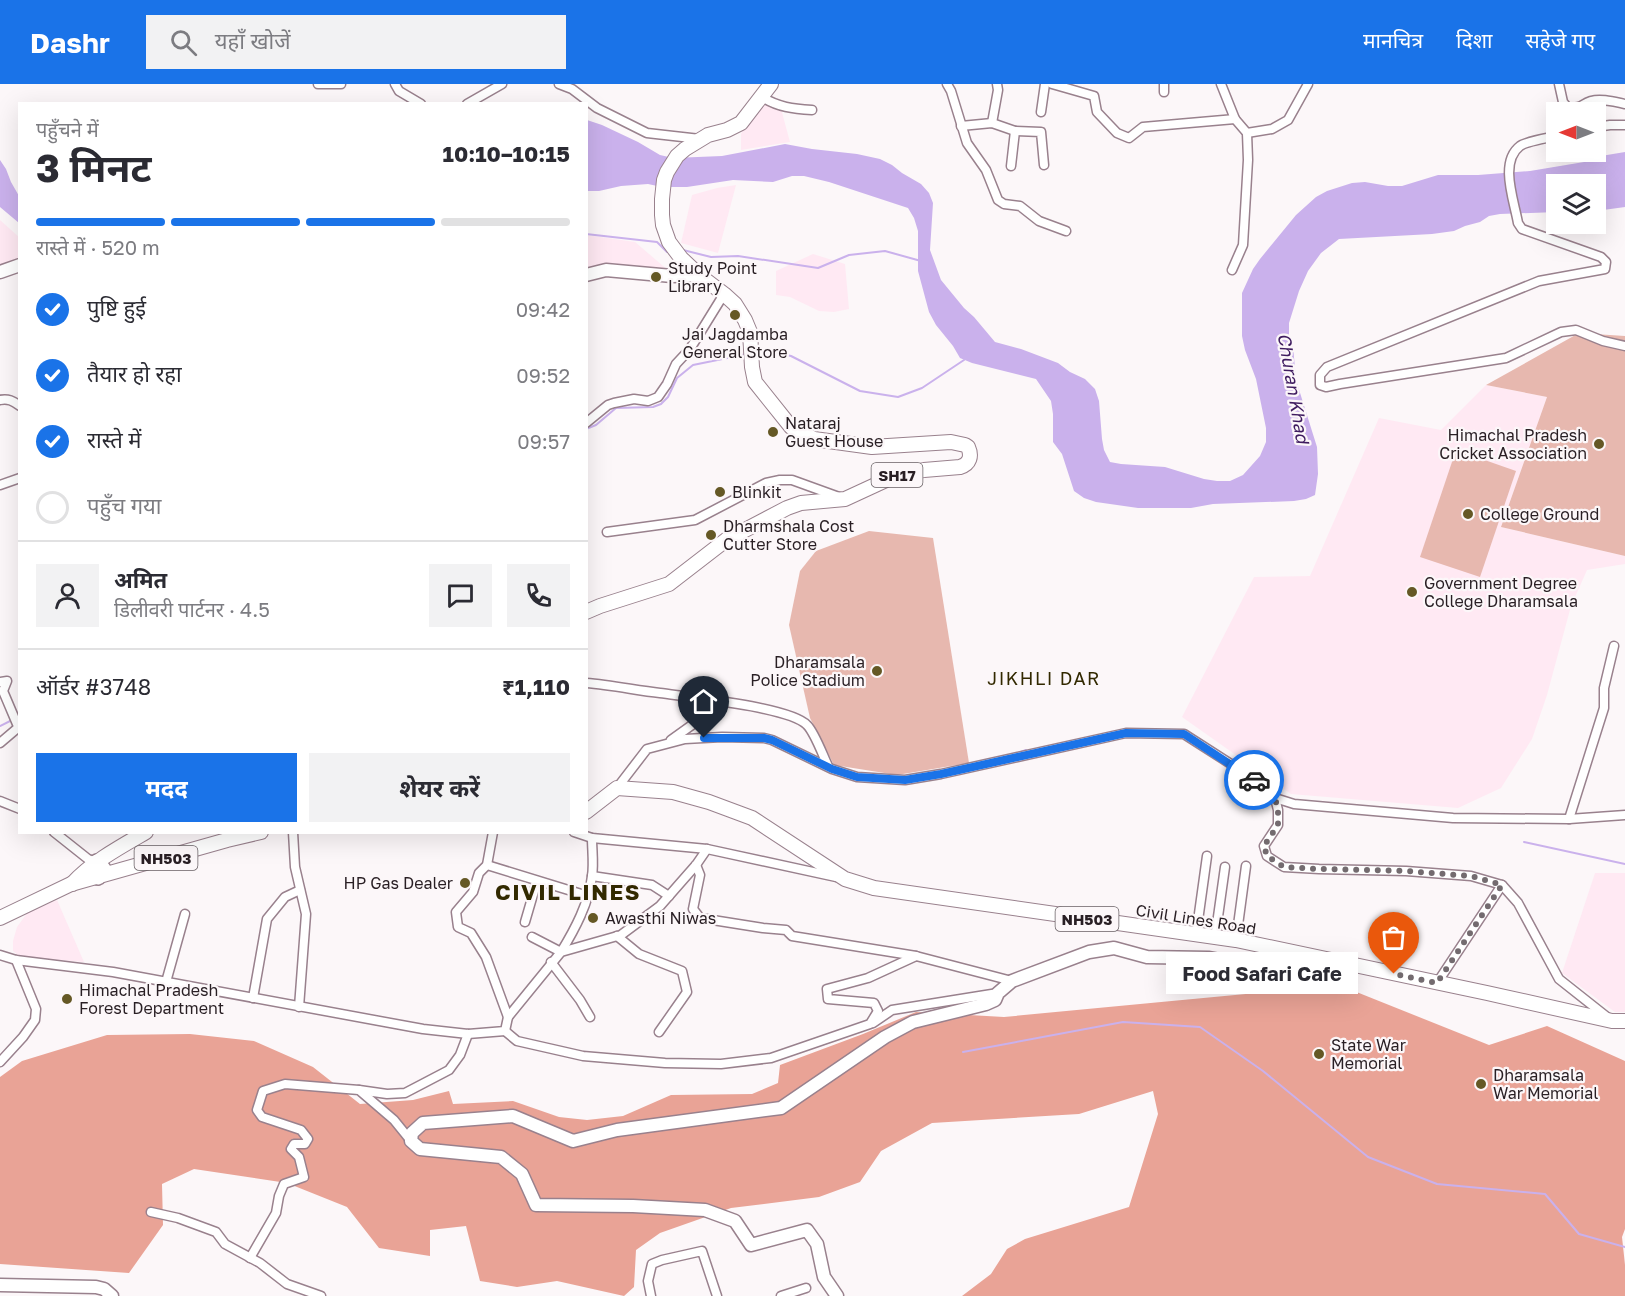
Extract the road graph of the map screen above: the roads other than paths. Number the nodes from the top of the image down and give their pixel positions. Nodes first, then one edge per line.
1 (318, 84) edge
2 (340, 84) edge
3 (394, 84) edge
4 (502, 84) edge
5 (559, 84) edge
6 (771, 84) edge
7 (947, 84) edge
8 (997, 84) edge
9 (1045, 84) edge
10 (1052, 84) edge
11 (1221, 84) edge
12 (1308, 84) edge
13 (1559, 84) edge
14 (1071, 87) edge
15 (762, 97) junction
16 (418, 102) edge
17 (470, 102) edge
18 (1625, 104) edge
19 (812, 110) dead end
20 (1041, 112) dead end
21 (1235, 119) junction
22 (992, 123) junction
23 (1625, 124) edge
24 (961, 126) junction
25 (1606, 126) edge
26 (1015, 130) junction
27 (1247, 133) junction
28 (1546, 138) edge
29 (700, 139) junction
30 (1044, 165) dead end
31 (1011, 166) dead end
32 (1066, 231) dead end
33 (677, 254) junction
34 (18, 266) edge
35 (1232, 270) dead end
36 (0, 272) edge
37 (588, 274) edge
38 (666, 275) junction
39 (699, 275) junction
40 (724, 294) junction
41 (1625, 346) edge
42 (0, 400) edge
43 (18, 404) edge
44 (588, 421) edge
45 (18, 479) edge
46 (0, 485) edge
47 (845, 500) junction
48 (607, 532) dead end
49 (588, 611) edge
50 (1614, 646) dead end
51 (0, 682) edge
52 (588, 683) edge
53 (724, 702) junction
54 (17, 722) edge
55 (0, 743) edge
56 (666, 744) junction
57 (828, 767) junction
58 (617, 788) junction
59 (1275, 798) junction
60 (0, 801) edge
61 (18, 808) edge
62 (588, 810) edge
63 (1625, 815) edge
64 (1569, 819) junction
65 (56, 834) edge
66 (143, 834) edge
67 (252, 834) edge
68 (293, 834) edge
69 (486, 834) edge
70 (493, 834) edge
71 (580, 834) edge
72 (592, 838) junction
73 (490, 848) junction
74 (707, 849) junction
75 (1207, 856) dead end
76 (487, 865) junction
77 (696, 865) junction
78 (1246, 866) dead end
79 (1225, 867) dead end
80 (98, 870) junction
81 (592, 876) junction
82 (845, 879) junction
83 (537, 881) junction
84 (1502, 885) junction
85 (300, 890) junction
86 (588, 896) junction
87 (669, 896) junction
88 (185, 914) dead end
89 (0, 918) edge
90 (525, 922) dead end
91 (616, 936) junction
92 (1196, 936) junction
93 (532, 937) dead end
94 (1215, 938) junction
95 (1236, 940) junction
96 (561, 952) junction
97 (1288, 952) junction
98 (0, 955) edge
99 (916, 956) junction
100 (16, 960) junction
101 (551, 962) junction
102 (1012, 981) junction
103 (166, 982) junction
104 (1437, 983) junction
105 (998, 993) junction
106 (252, 998) junction
107 (299, 1007) junction
108 (508, 1017) junction
109 (590, 1017) dead end
110 (1618, 1021) edge
111 (870, 1024) junction
112 (505, 1031) junction
113 (659, 1032) dead end
114 (468, 1034) junction
115 (0, 1062) edge
116 (359, 1090) junction
117 (411, 1140) junction
118 (151, 1212) dead end
119 (250, 1258) junction
120 (0, 1285) edge
121 (806, 1288) dead end
122 (112, 1296) edge
123 (321, 1296) edge
124 (651, 1296) edge
125 (717, 1296) edge
126 (781, 1296) edge
127 (837, 1296) edge

1 - 2 street
3 - 16 street
4 - 17 street
5 - 29 street
6 - 15 main road, SH17
7 - 24 street
8 - 22 street
9 - 20 street
10 - 14 street
11 - 21 street
12 - 27 street
13 - 18 street
14 - 21 street
15 - 19 street
15 - 29 main road, SH17
21 - 27 street
22 - 24 street
22 - 26 street
23 - 25 street
24 - 32 street
26 - 30 street
26 - 31 street
27 - 35 street
28 - 41 street
29 - 33 main road, SH17
33 - 38 street
33 - 39 main road, SH17
34 - 36 street
37 - 38 street
38 - 39 street
39 - 40 main road, SH17
40 - 44 street
40 - 47 main road, SH17
42 - 43 street
45 - 46 street
47 - 48 street
47 - 49 main road, SH17
50 - 64 street
51 - 54 street
52 - 53 street
53 - 56 street
53 - 57 street
54 - 55 street
56 - 57 street
56 - 58 street
57 - 59 street
58 - 62 main road
58 - 82 main road, Civil Lines Road / NH503
59 - 64 street
59 - 84 street
60 - 61 street
63 - 64 street
65 - 80 street
66 - 80 main road
67 - 80 main road, NH503
68 - 85 street
69 - 73 street
70 - 73 street
71 - 72 street
72 - 74 street
72 - 81 street
73 - 76 street
74 - 77 street
74 - 82 street
75 - 92 street
76 - 83 street
76 - 108 street
77 - 87 street
77 - 99 street
78 - 95 street
79 - 94 street
80 - 89 main road
81 - 86 street
81 - 87 street
82 - 92 main road, Civil Lines Road / NH503
83 - 86 street
83 - 90 street
84 - 104 street
84 - 110 street
85 - 106 street
85 - 107 street
86 - 96 street
87 - 91 street
88 - 103 street
91 - 96 street
91 - 113 street
92 - 94 main road, Civil Lines Road / NH503
93 - 96 street
94 - 95 main road, Civil Lines Road / NH503
95 - 97 main road, Civil Lines Road / NH503
96 - 101 street
97 - 102 street
97 - 104 main road, Civil Lines Road / NH503
98 - 100 street
99 - 102 street
99 - 111 street
100 - 103 street
100 - 115 street
101 - 108 street
101 - 109 street
102 - 105 street
103 - 106 street
104 - 110 main road, Civil Lines Road / NH503
105 - 111 street
105 - 117 street
106 - 107 street
107 - 114 street
108 - 112 street
111 - 112 street
112 - 114 street
114 - 116 street
116 - 117 street
116 - 119 street
117 - 127 street
118 - 119 street
119 - 123 street
120 - 122 street
121 - 126 street
124 - 125 street

